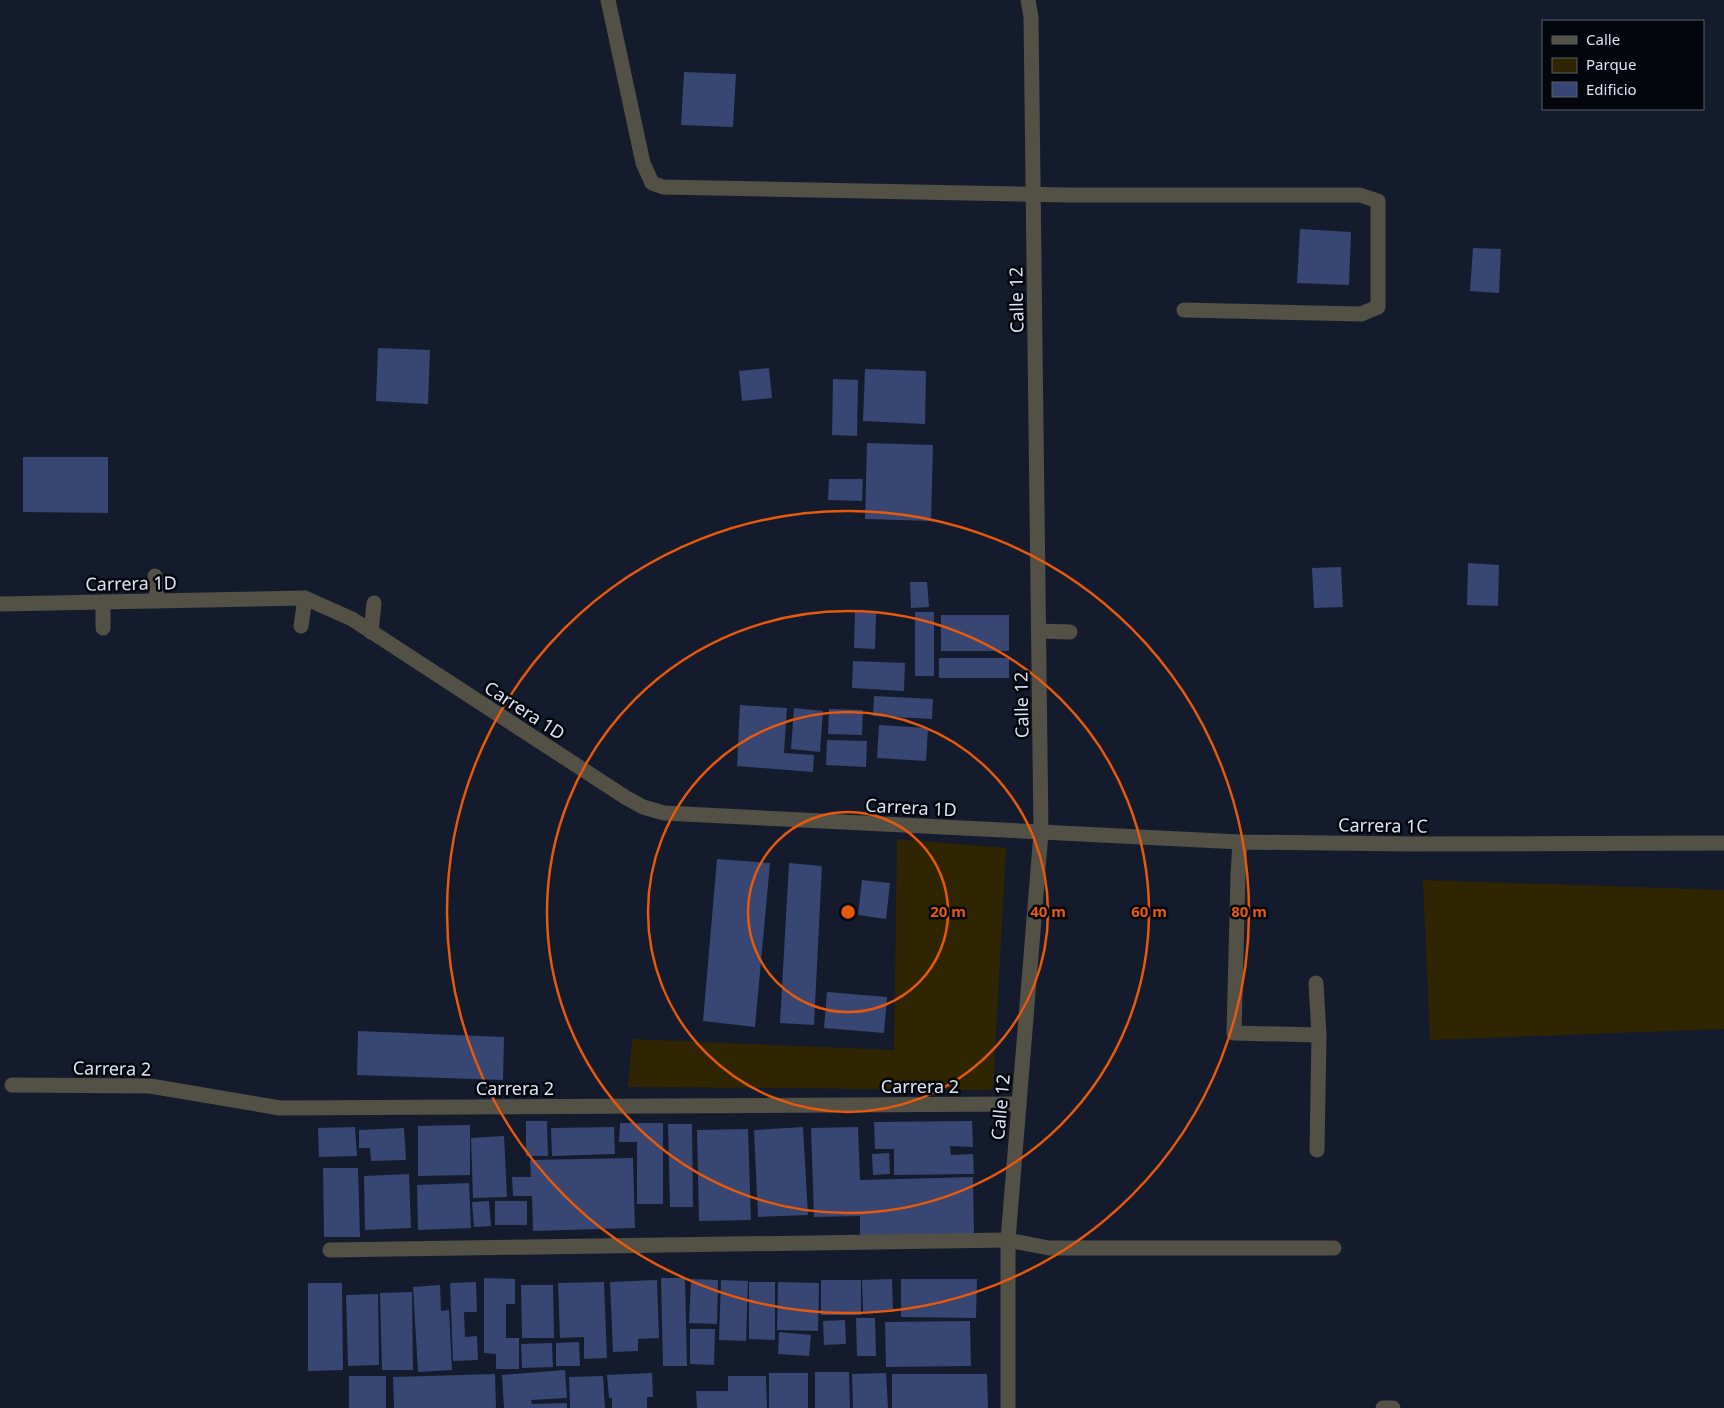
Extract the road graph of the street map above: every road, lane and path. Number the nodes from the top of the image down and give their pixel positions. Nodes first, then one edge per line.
1 (608, 0) edge
2 (1028, 0) edge
3 (1033, 194) junction
4 (1184, 310) dead end
5 (156, 576) dead end
6 (306, 598) junction
7 (157, 601) junction
8 (103, 602) junction
9 (374, 603) dead end
10 (0, 604) edge
11 (302, 626) dead end
12 (103, 628) dead end
13 (1039, 631) junction
14 (371, 632) junction
15 (1070, 632) dead end
16 (1041, 833) junction
17 (1240, 842) junction
18 (1724, 843) edge
19 (1316, 983) dead end
20 (1318, 1035) junction
21 (12, 1085) dead end
22 (1019, 1104) junction
23 (1317, 1150) dead end
24 (1008, 1240) junction
25 (1334, 1248) dead end
26 (330, 1250) dead end
27 (1008, 1408) edge
28 (1382, 1408) edge
29 (1393, 1408) edge

1 - 3 street
2 - 3 street, Calle 12
3 - 4 street
3 - 13 street, Calle 12
5 - 7 street
6 - 7 street, Carrera 1D
6 - 11 street
6 - 14 street, Carrera 1D
7 - 8 street, Carrera 1D
8 - 10 street, Carrera 1D
8 - 12 street
9 - 14 street
13 - 15 street
13 - 16 street, Calle 12
14 - 16 street, Carrera 1D
16 - 17 street, Carrera 1C
16 - 22 street, Calle 12
17 - 18 street, Carrera 1C
17 - 20 street
19 - 20 street
20 - 23 street
21 - 22 street, Carrera 2
22 - 24 street, Calle 12
24 - 25 street
24 - 26 street
24 - 27 street, Calle 12
28 - 29 street

